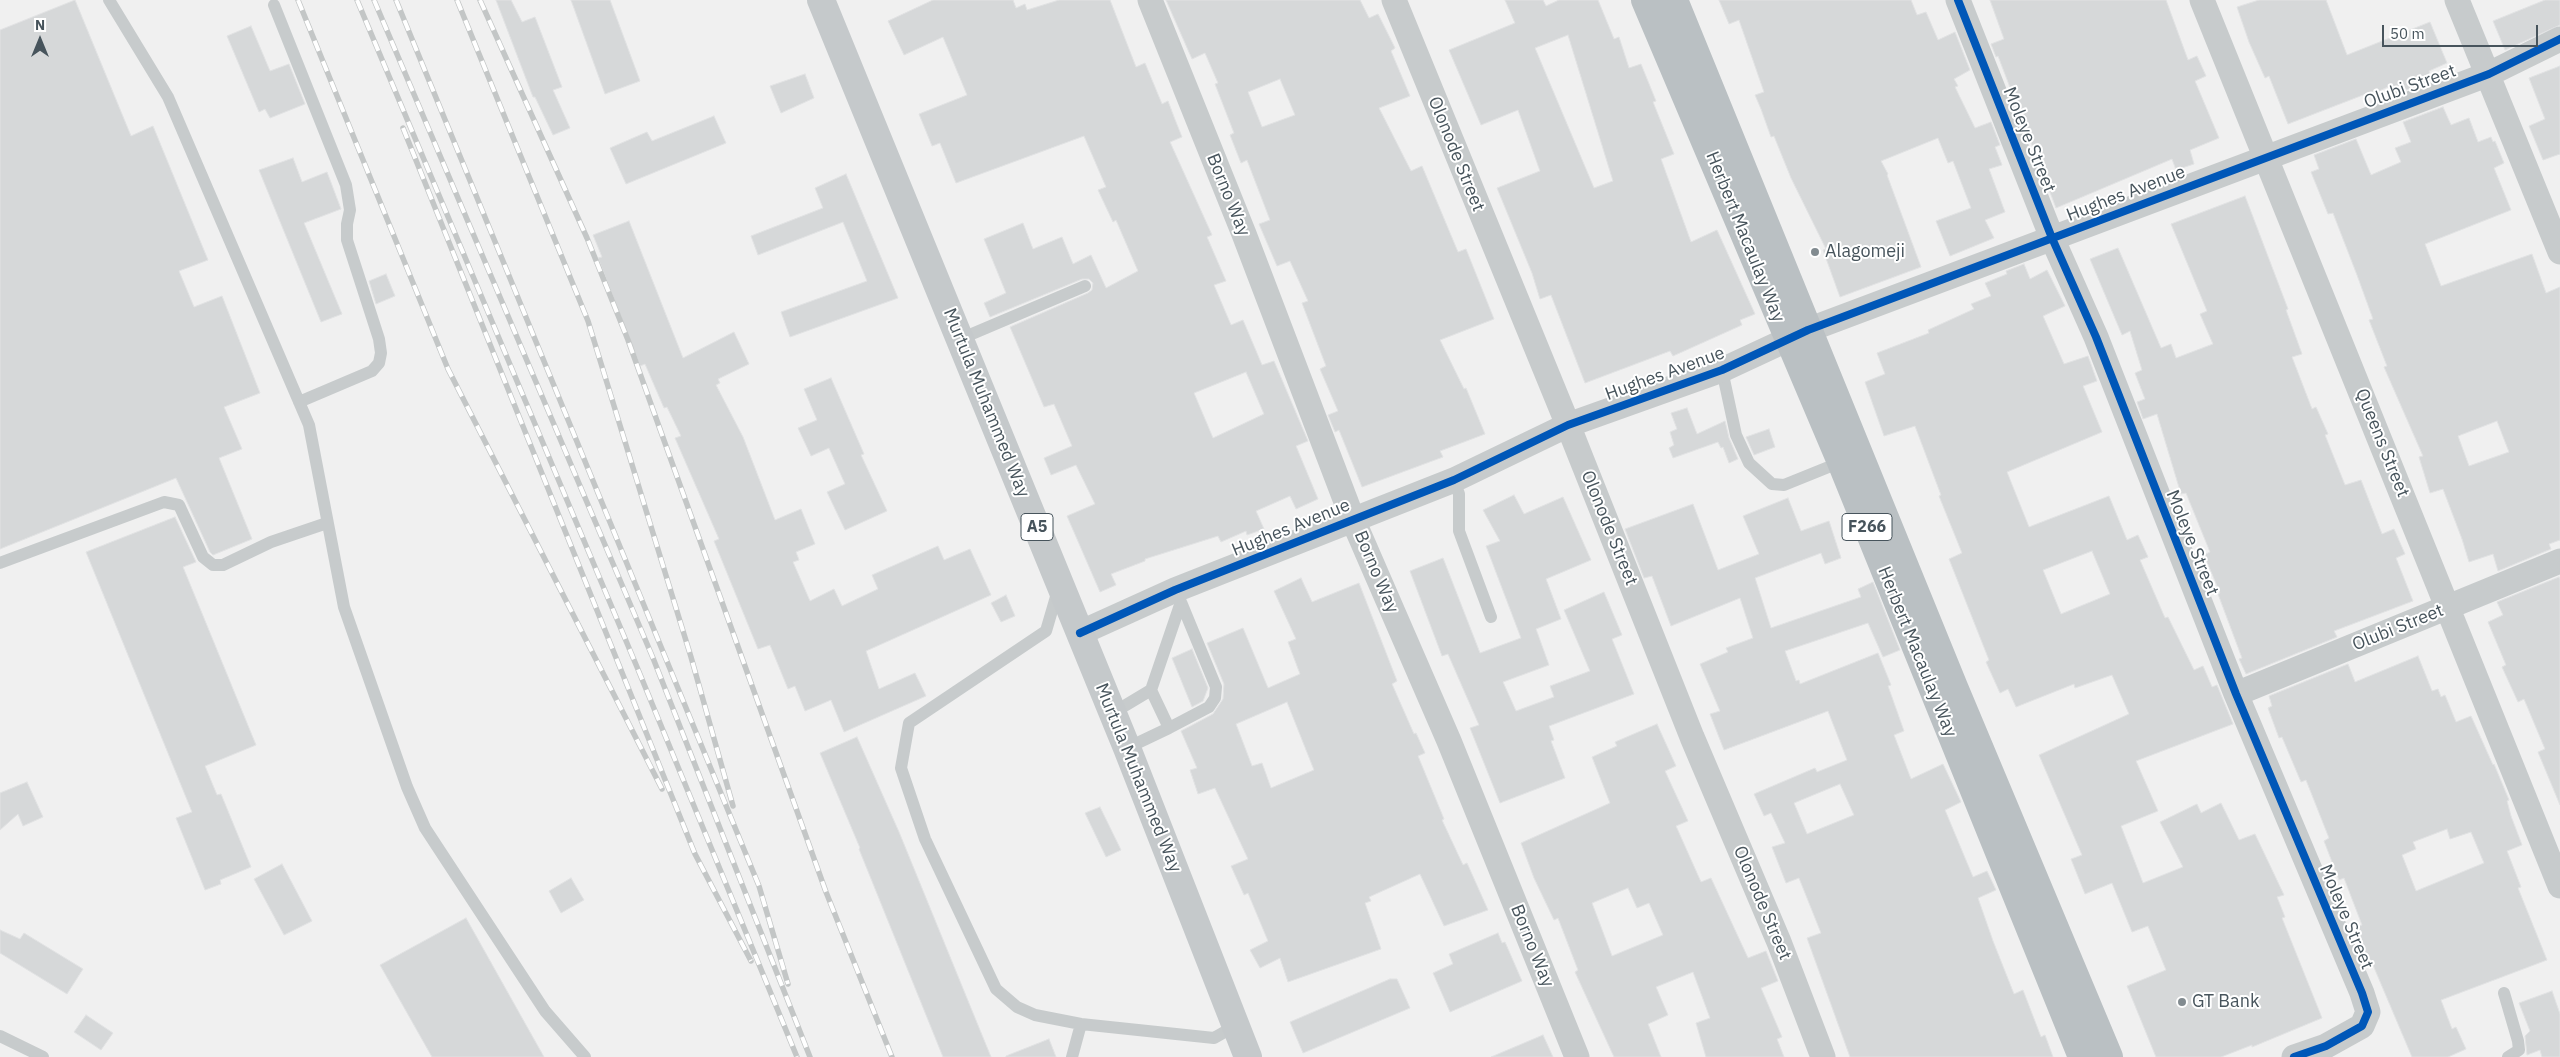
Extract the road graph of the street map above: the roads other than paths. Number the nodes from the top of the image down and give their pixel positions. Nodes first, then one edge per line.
1 (109, 0) edge
2 (821, 0) edge
3 (1150, 0) edge
4 (1394, 0) edge
5 (1645, 0) edge
6 (1674, 0) edge
7 (1958, 0) edge
8 (2202, 0) edge
9 (2456, 0) edge
10 (274, 5) dead end
11 (2560, 39) edge
12 (2489, 74) junction
13 (2267, 156) junction
14 (2052, 238) junction
15 (2560, 252) edge
16 (1085, 286) dead end
17 (1797, 335) junction
18 (960, 339) junction
19 (1722, 370) junction
20 (299, 402) junction
21 (1568, 425) junction
22 (1841, 462) junction
23 (1454, 480) junction
24 (1353, 520) junction
25 (327, 523) junction
26 (2560, 561) edge
27 (0, 564) edge
28 (1060, 583) junction
29 (1178, 596) junction
30 (2448, 607) junction
31 (1491, 616) dead end
32 (1080, 633) junction
33 (1151, 690) junction
34 (2236, 694) junction
35 (1111, 714) junction
36 (1169, 728) junction
37 (1127, 748) junction
38 (2560, 886) edge
39 (2504, 993) dead end
40 (1081, 1024) junction
41 (1235, 1026) junction
42 (0, 1036) edge
43 (2328, 1051) edge
44 (43, 1057) edge
45 (585, 1057) edge
46 (1072, 1057) edge
47 (1248, 1057) edge
48 (1577, 1057) edge
49 (1823, 1057) edge
50 (2082, 1057) edge
51 (2109, 1057) edge
52 (2294, 1057) edge
53 (2508, 1057) edge

1 - 20 lane
2 - 18 main road, Murtula Muhammed Way / A5
3 - 24 street, Borno Way
4 - 21 street, Olonode Street
5 - 17 highway, Herbert Macaulay Way / F266
6 - 17 highway, Herbert Macaulay Way / F266
7 - 14 street, Moleye Street
8 - 13 street, Queens Street
9 - 12 street
10 - 20 lane
11 - 12 street, Olubi Street
12 - 13 street, Olubi Street
12 - 15 street
13 - 14 street, Hughes Avenue
13 - 30 street, Queens Street
14 - 17 street, Hughes Avenue
14 - 34 street, Moleye Street
16 - 18 lane
17 - 19 street, Hughes Avenue
17 - 22 highway, Herbert Macaulay Way / F266
17 - 51 highway, Herbert Macaulay Way / F266
18 - 28 main road, Murtula Muhammed Way / A5
19 - 21 street, Hughes Avenue
19 - 22 lane
20 - 25 lane
21 - 23 street, Hughes Avenue
21 - 49 street, Olonode Street
22 - 50 highway, Herbert Macaulay Way / F266
23 - 24 street, Hughes Avenue
23 - 31 lane
24 - 29 street, Hughes Avenue
24 - 48 street, Borno Way
25 - 27 lane
25 - 45 lane
26 - 30 street, Olubi Street
28 - 32 main road, Murtula Muhammed Way / A5
28 - 40 lane
29 - 32 street, Hughes Avenue
29 - 33 lane
29 - 36 lane
30 - 34 street, Olubi Street
30 - 38 street, Queens Street
32 - 35 main road, Murtula Muhammed Way / A5
33 - 35 lane
33 - 36 lane
34 - 43 street, Moleye Street
35 - 37 main road, Murtula Muhammed Way / A5
36 - 37 lane
37 - 41 main road, Murtula Muhammed Way / A5
39 - 53 lane
40 - 41 lane
40 - 46 lane
41 - 47 main road, Murtula Muhammed Way / A5
42 - 44 lane
43 - 52 street, Moleye Street

